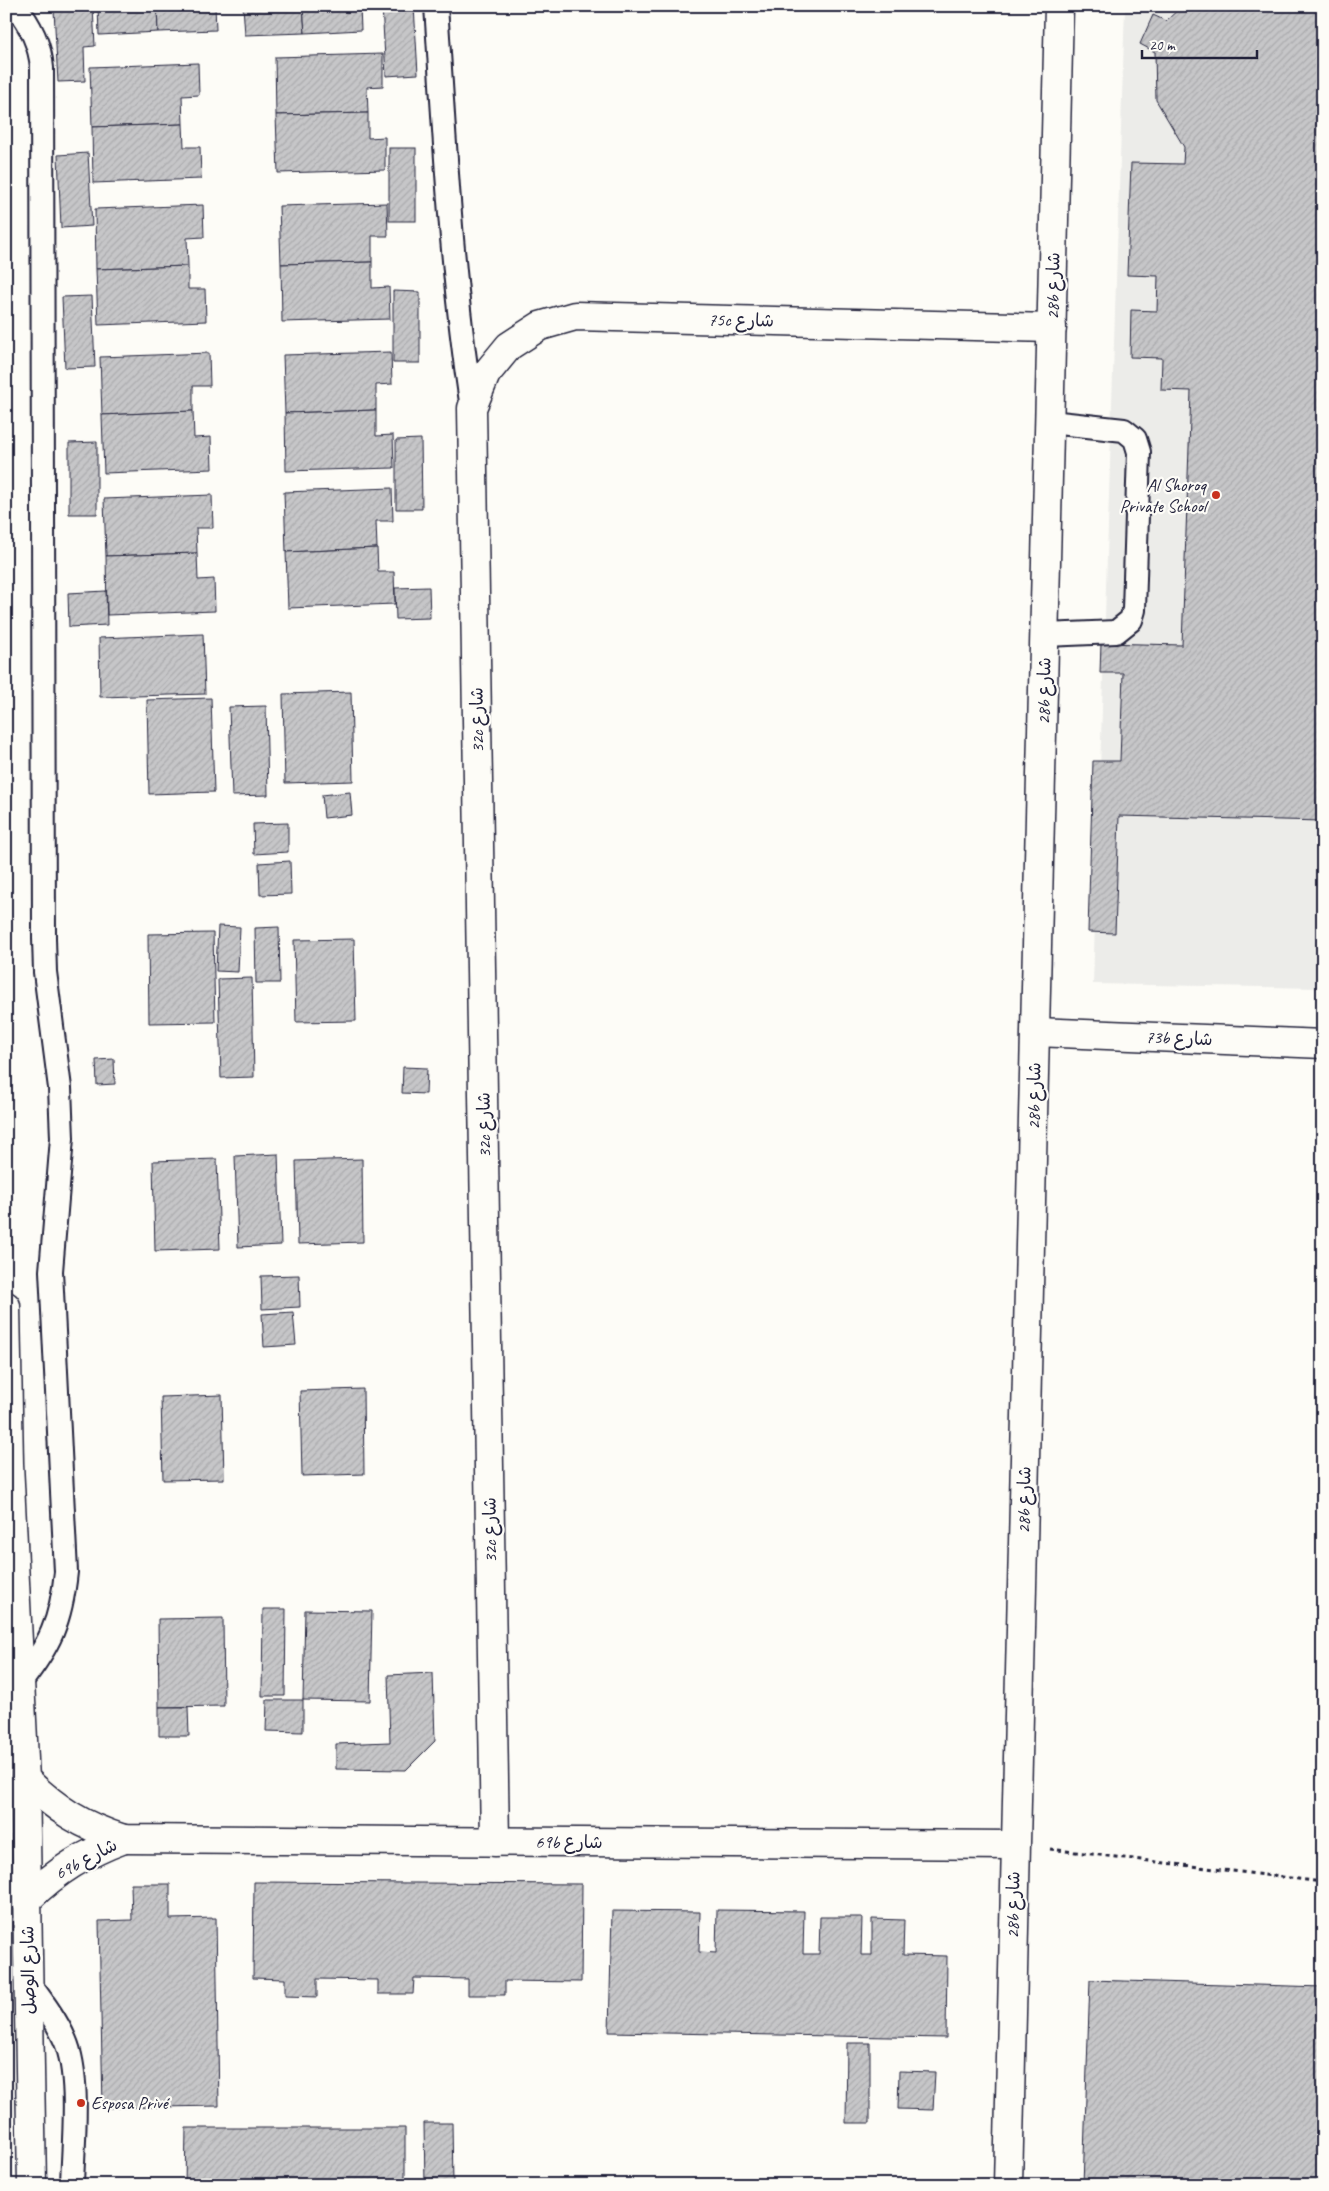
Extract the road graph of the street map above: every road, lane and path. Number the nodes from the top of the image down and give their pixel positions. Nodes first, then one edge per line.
1 (15, 6) edge
2 (436, 6) edge
3 (1059, 6) edge
4 (1052, 328) junction
5 (472, 408) junction
6 (1050, 422) junction
7 (1045, 635) junction
8 (1036, 1032) junction
9 (1323, 1044) edge
10 (6, 1306) edge
11 (20, 1683) junction
12 (25, 1780) junction
13 (124, 1839) junction
14 (495, 1842) junction
15 (1015, 1844) junction
16 (1323, 1882) edge
17 (27, 1900) junction
18 (28, 1982) junction
19 (32, 2185) edge
20 (72, 2185) edge
21 (1008, 2185) edge

1 - 11 lane
2 - 5 lane
3 - 4 street, 28b شارع
4 - 5 street, 75c شارع
4 - 6 street, 28b شارع
5 - 14 street, 32c شارع
6 - 7 street, 28b شارع
6 - 7 lane
7 - 8 street, 28b شارع
8 - 9 street, 73b شارع
8 - 15 street, 28b شارع
10 - 11 street, شارع الوصل
11 - 12 street, شارع الوصل
12 - 13 street, 69b شارع
12 - 17 street, شارع الوصل
13 - 14 street, 69b شارع
13 - 17 street, 69b شارع
14 - 15 street, 69b شارع
15 - 16 path
15 - 21 street, 28b شارع
17 - 18 street, شارع الوصل
18 - 19 street, شارع الوصل
18 - 20 lane

